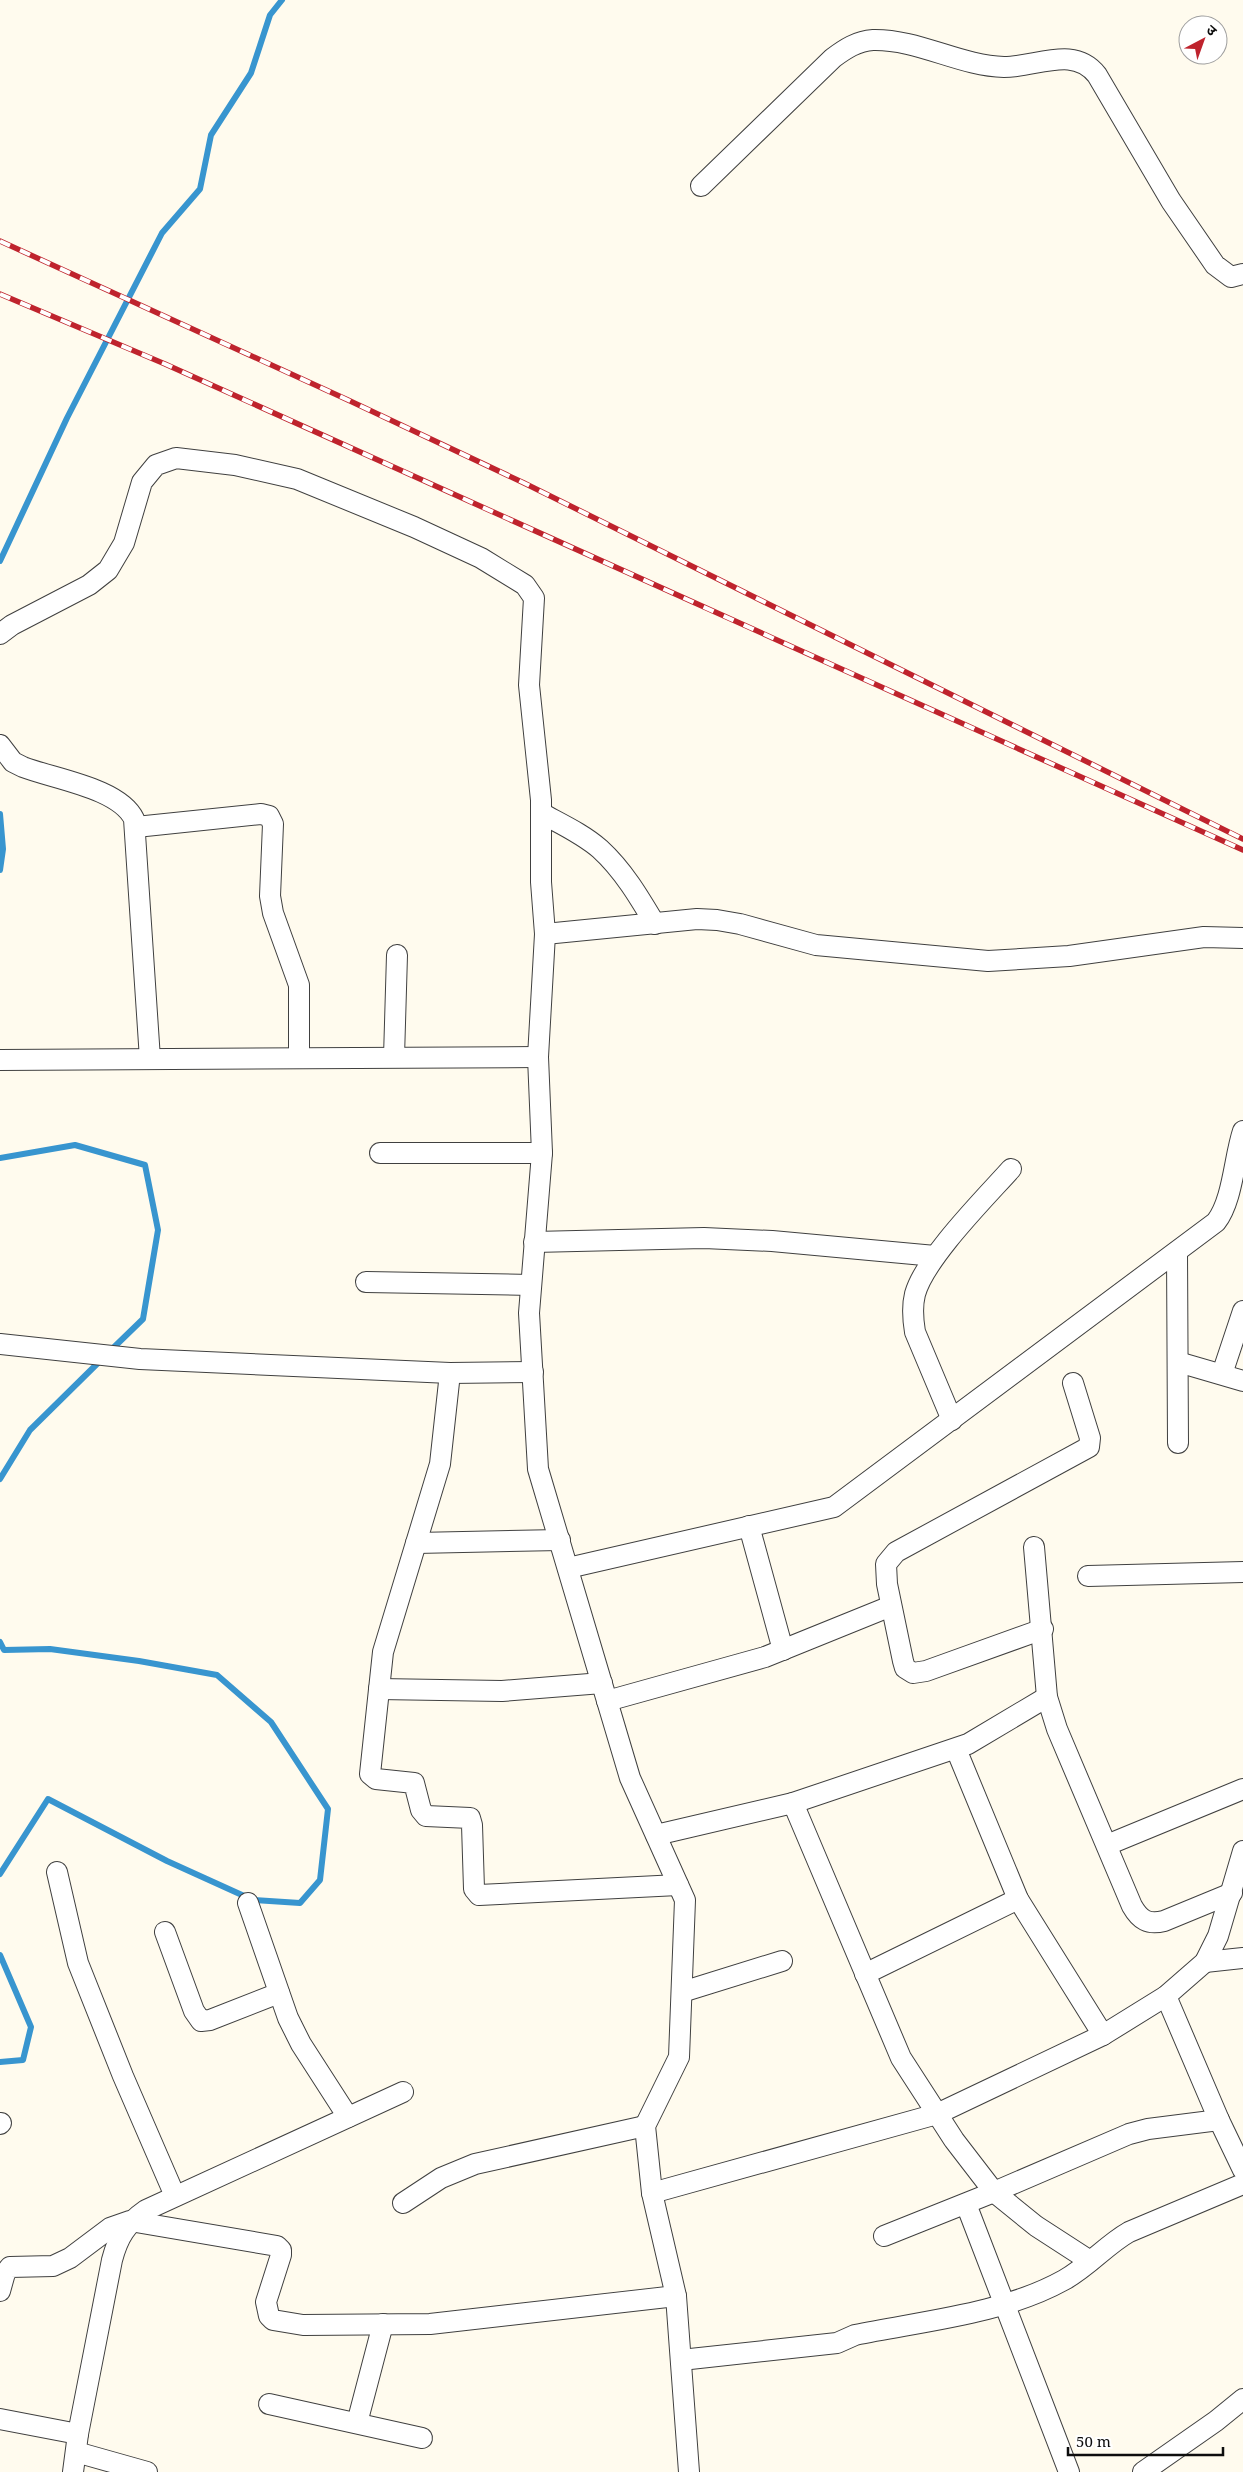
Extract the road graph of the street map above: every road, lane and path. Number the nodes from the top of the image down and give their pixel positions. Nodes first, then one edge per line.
1 (701, 186) dead end
2 (1243, 274) edge
3 (0, 634) edge
4 (0, 745) edge
5 (541, 813) junction
6 (136, 827) junction
7 (655, 924) junction
8 (545, 934) junction
9 (1243, 938) edge
10 (396, 955) dead end
11 (394, 1057) junction
12 (538, 1057) junction
13 (299, 1058) junction
14 (150, 1059) junction
15 (0, 1060) edge
16 (1243, 1130) edge
17 (380, 1153) dead end
18 (542, 1153) junction
19 (1011, 1169) dead end
20 (534, 1242) junction
21 (1177, 1252) junction
22 (936, 1256) junction
23 (366, 1282) dead end
24 (531, 1285) junction
25 (1243, 1311) edge
26 (0, 1344) edge
27 (1178, 1362) junction
28 (533, 1372) junction
29 (450, 1373) junction
30 (1222, 1374) junction
31 (1243, 1381) edge
32 (1072, 1383) dead end
33 (952, 1420) junction
34 (1178, 1443) dead end
35 (749, 1526) junction
36 (560, 1540) junction
37 (416, 1543) junction
38 (1034, 1547) dead end
39 (568, 1568) junction
40 (1243, 1572) edge
41 (1088, 1576) dead end
42 (891, 1606) junction
43 (1042, 1629) junction
44 (783, 1650) junction
45 (379, 1689) junction
46 (605, 1692) junction
47 (1048, 1697) junction
48 (956, 1749) junction
49 (1243, 1789) edge
50 (793, 1803) junction
51 (656, 1835) junction
52 (1107, 1845) junction
53 (1243, 1851) edge
54 (57, 1872) dead end
55 (678, 1885) junction
56 (1232, 1893) junction
57 (1018, 1899) junction
58 (248, 1903) dead end
59 (165, 1932) dead end
60 (1243, 1958) edge
61 (782, 1961) dead end
62 (1205, 1962) junction
63 (865, 1974) junction
64 (682, 1992) junction
65 (279, 1993) junction
66 (1166, 1996) junction
67 (1103, 2035) junction
68 (403, 2092) dead end
69 (937, 2114) junction
70 (348, 2117) junction
71 (1219, 2120) junction
72 (644, 2126) junction
73 (1243, 2170) edge
74 (1243, 2184) edge
75 (994, 2192) junction
76 (652, 2193) junction
77 (175, 2196) junction
78 (403, 2203) dead end
79 (966, 2204) junction
80 (130, 2221) junction
81 (884, 2236) dead end
82 (1090, 2260) junction
83 (0, 2291) edge
84 (676, 2296) junction
85 (1005, 2305) junction
86 (383, 2324) junction
87 (681, 2360) junction
88 (1243, 2399) edge
89 (269, 2404) dead end
90 (0, 2419) edge
91 (357, 2423) junction
92 (422, 2438) dead end
93 (77, 2443) junction
94 (73, 2472) edge
95 (147, 2472) edge
96 (689, 2472) edge
97 (1069, 2472) edge
98 (1143, 2472) edge

1 - 2 street
3 - 5 street
4 - 6 street
5 - 7 street
5 - 8 street
6 - 13 street
6 - 14 street
7 - 8 street
7 - 9 street
8 - 12 street
10 - 11 street
11 - 12 street
11 - 13 street
12 - 18 street
13 - 14 street
14 - 15 street
16 - 21 street
17 - 18 street
18 - 20 street
19 - 22 street
20 - 22 street
20 - 24 street
21 - 27 street
21 - 33 street
22 - 33 street
23 - 24 street
24 - 28 street
25 - 30 street
26 - 29 street
27 - 30 street
27 - 34 street
28 - 29 street
28 - 36 street
29 - 37 street
30 - 31 street
32 - 42 street
33 - 35 street
35 - 39 street
35 - 44 street
36 - 37 street
36 - 39 street
37 - 45 street
38 - 43 street
39 - 46 street
40 - 41 street
42 - 43 street
42 - 44 street
43 - 47 street
44 - 46 street
45 - 46 street
45 - 55 street
46 - 51 street
47 - 48 street
47 - 52 street
48 - 50 street
48 - 57 street
49 - 52 street
50 - 51 street
50 - 63 street
51 - 55 street
52 - 56 street
53 - 56 street
54 - 77 street
55 - 64 street
56 - 62 street
57 - 63 street
57 - 67 street
58 - 65 street
59 - 65 street
60 - 62 street
61 - 64 street
62 - 66 street
63 - 69 street
64 - 72 street
65 - 70 street
66 - 67 street
66 - 71 street
67 - 69 street
68 - 70 street
69 - 75 street
69 - 76 street
70 - 77 street
71 - 73 street
71 - 75 street
72 - 76 street
72 - 78 street
74 - 82 street
75 - 79 street
75 - 82 street
76 - 84 street
77 - 80 street
79 - 81 street
79 - 85 street
80 - 83 street
80 - 86 street
80 - 93 street
82 - 85 street
84 - 86 street
84 - 87 street
85 - 87 street
85 - 97 street
86 - 91 street
87 - 96 street
88 - 98 street
89 - 91 street
90 - 93 street
91 - 92 street
93 - 94 street
93 - 95 street

